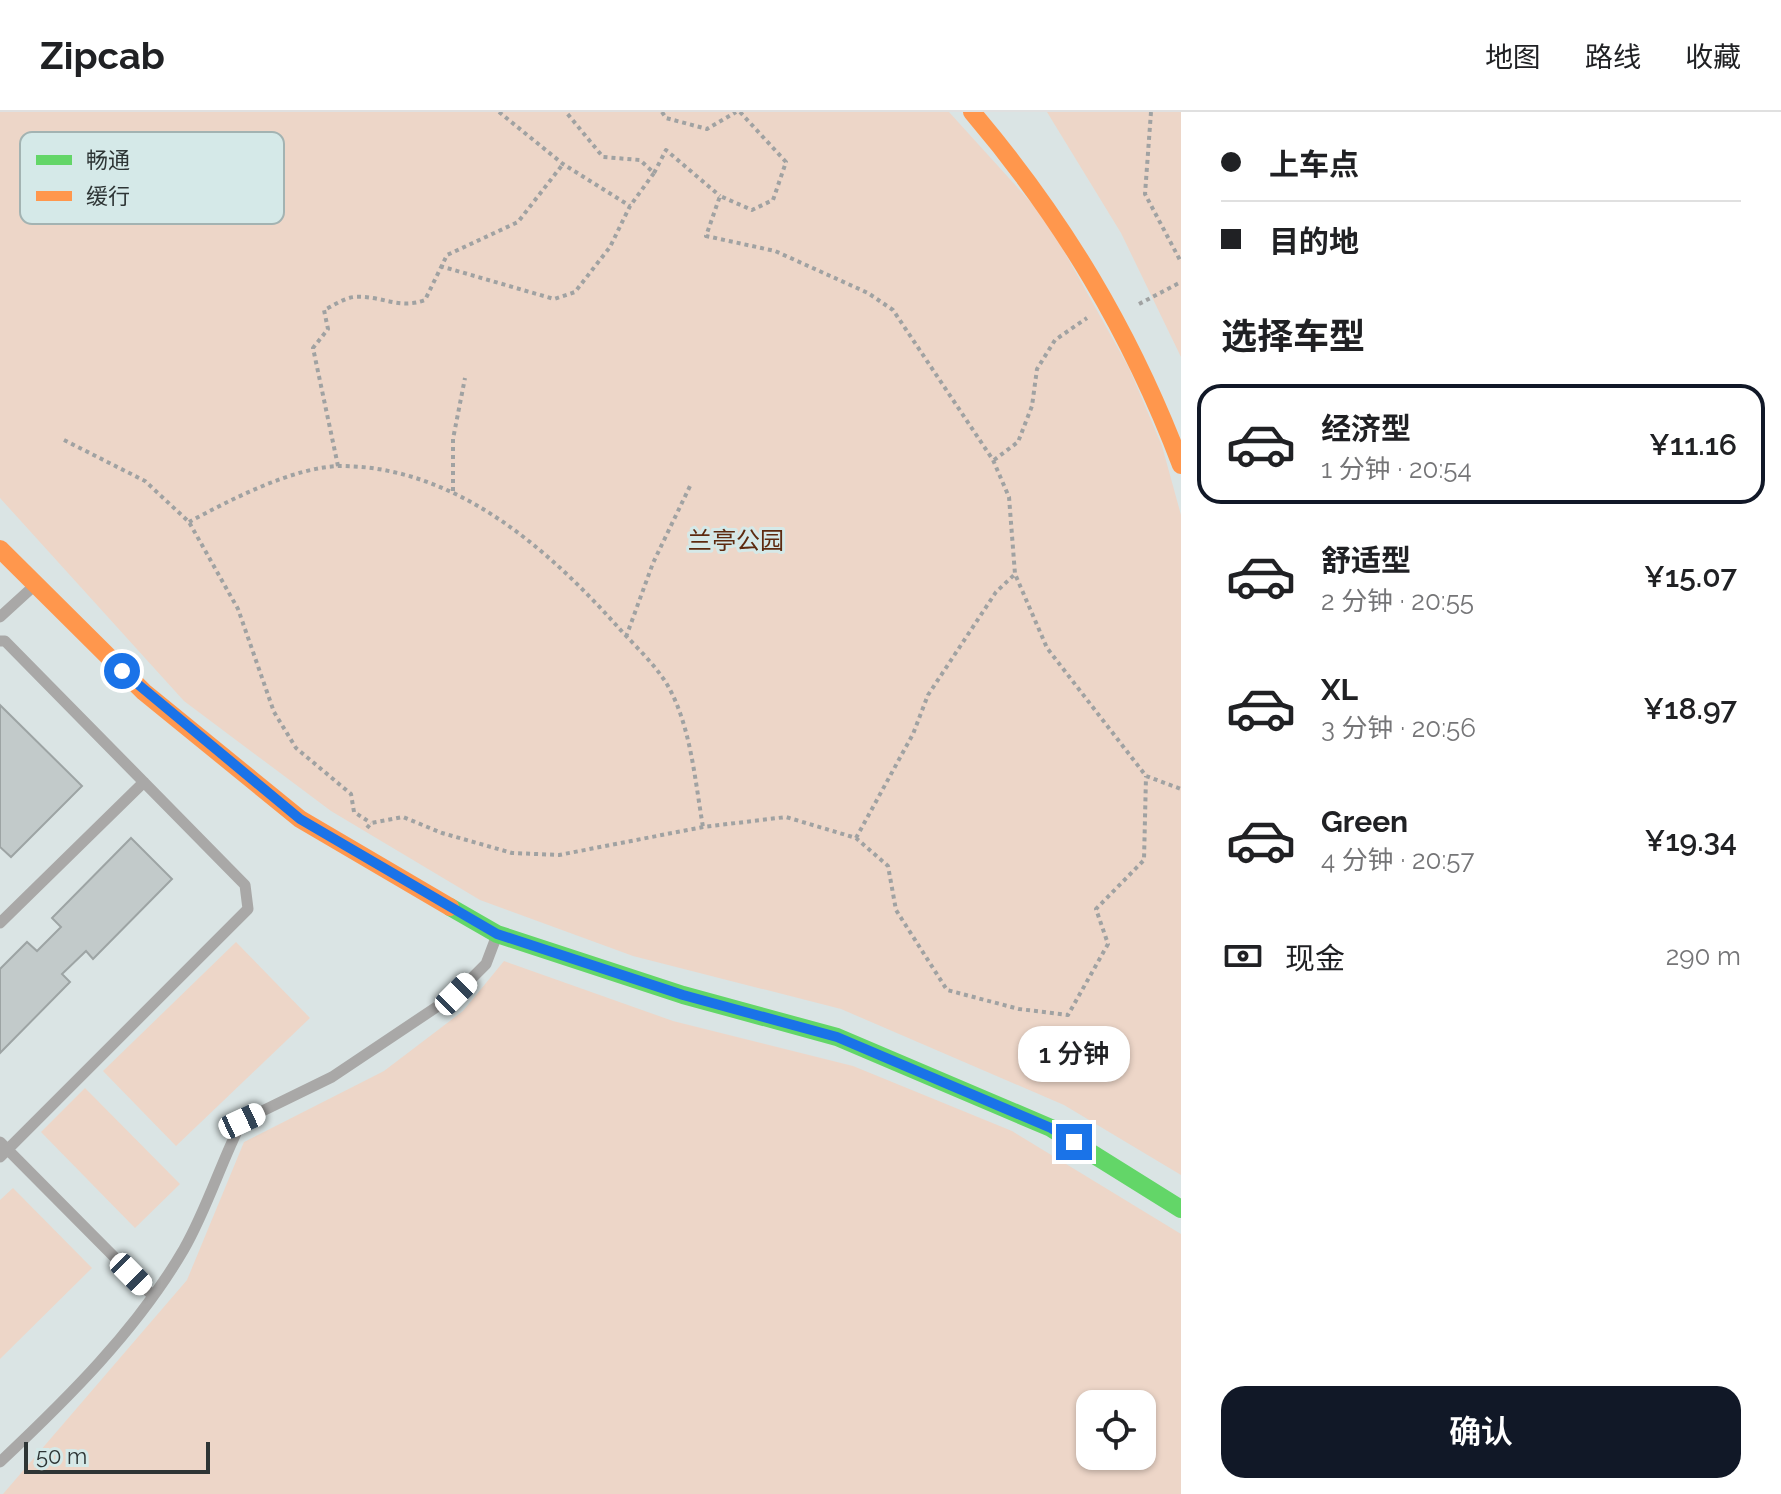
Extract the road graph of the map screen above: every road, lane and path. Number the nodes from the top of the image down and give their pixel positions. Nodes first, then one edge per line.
1 (499, 112) edge
2 (566, 112) edge
3 (662, 112) edge
4 (738, 112) edge
5 (972, 112) edge
6 (1151, 112) edge
7 (563, 164) junction
8 (654, 173) junction
9 (720, 196) junction
10 (630, 206) junction
11 (1181, 262) edge
12 (440, 266) junction
13 (1181, 282) edge
14 (1112, 309) junction
15 (465, 378) dead end
16 (64, 440) dead end
17 (993, 460) junction
18 (1181, 465) edge
19 (338, 466) junction
20 (691, 484) dead end
21 (453, 491) junction
22 (189, 522) junction
23 (0, 549) edge
24 (1015, 574) junction
25 (36, 585) junction
26 (0, 617) edge
27 (626, 637) junction
28 (0, 641) edge
29 (1146, 776) junction
30 (144, 782) junction
31 (1181, 789) edge
32 (371, 823) junction
33 (703, 827) junction
34 (360, 837) dead end
35 (856, 838) junction
36 (0, 923) edge
37 (497, 934) junction
38 (2, 1150) edge
39 (1181, 1209) edge
40 (152, 1295) junction
41 (0, 1462) edge

1 - 7 path
2 - 8 path
3 - 4 path
4 - 9 path
5 - 14 street
6 - 11 path
7 - 10 path
7 - 12 path
8 - 9 path
8 - 10 path
9 - 17 path
10 - 12 path
12 - 19 path
13 - 14 path
14 - 17 path
14 - 18 street
15 - 21 path
16 - 22 path
17 - 24 path
19 - 21 path
19 - 22 path
20 - 27 path
21 - 27 path
22 - 32 path
23 - 25 street
24 - 29 path
24 - 35 path
25 - 26 lane
25 - 37 street
27 - 33 path
28 - 30 lane
29 - 31 path
29 - 35 path
30 - 36 lane
30 - 38 lane
32 - 33 path
32 - 34 path
33 - 35 path
37 - 39 street
37 - 40 lane
38 - 40 lane
40 - 41 lane

